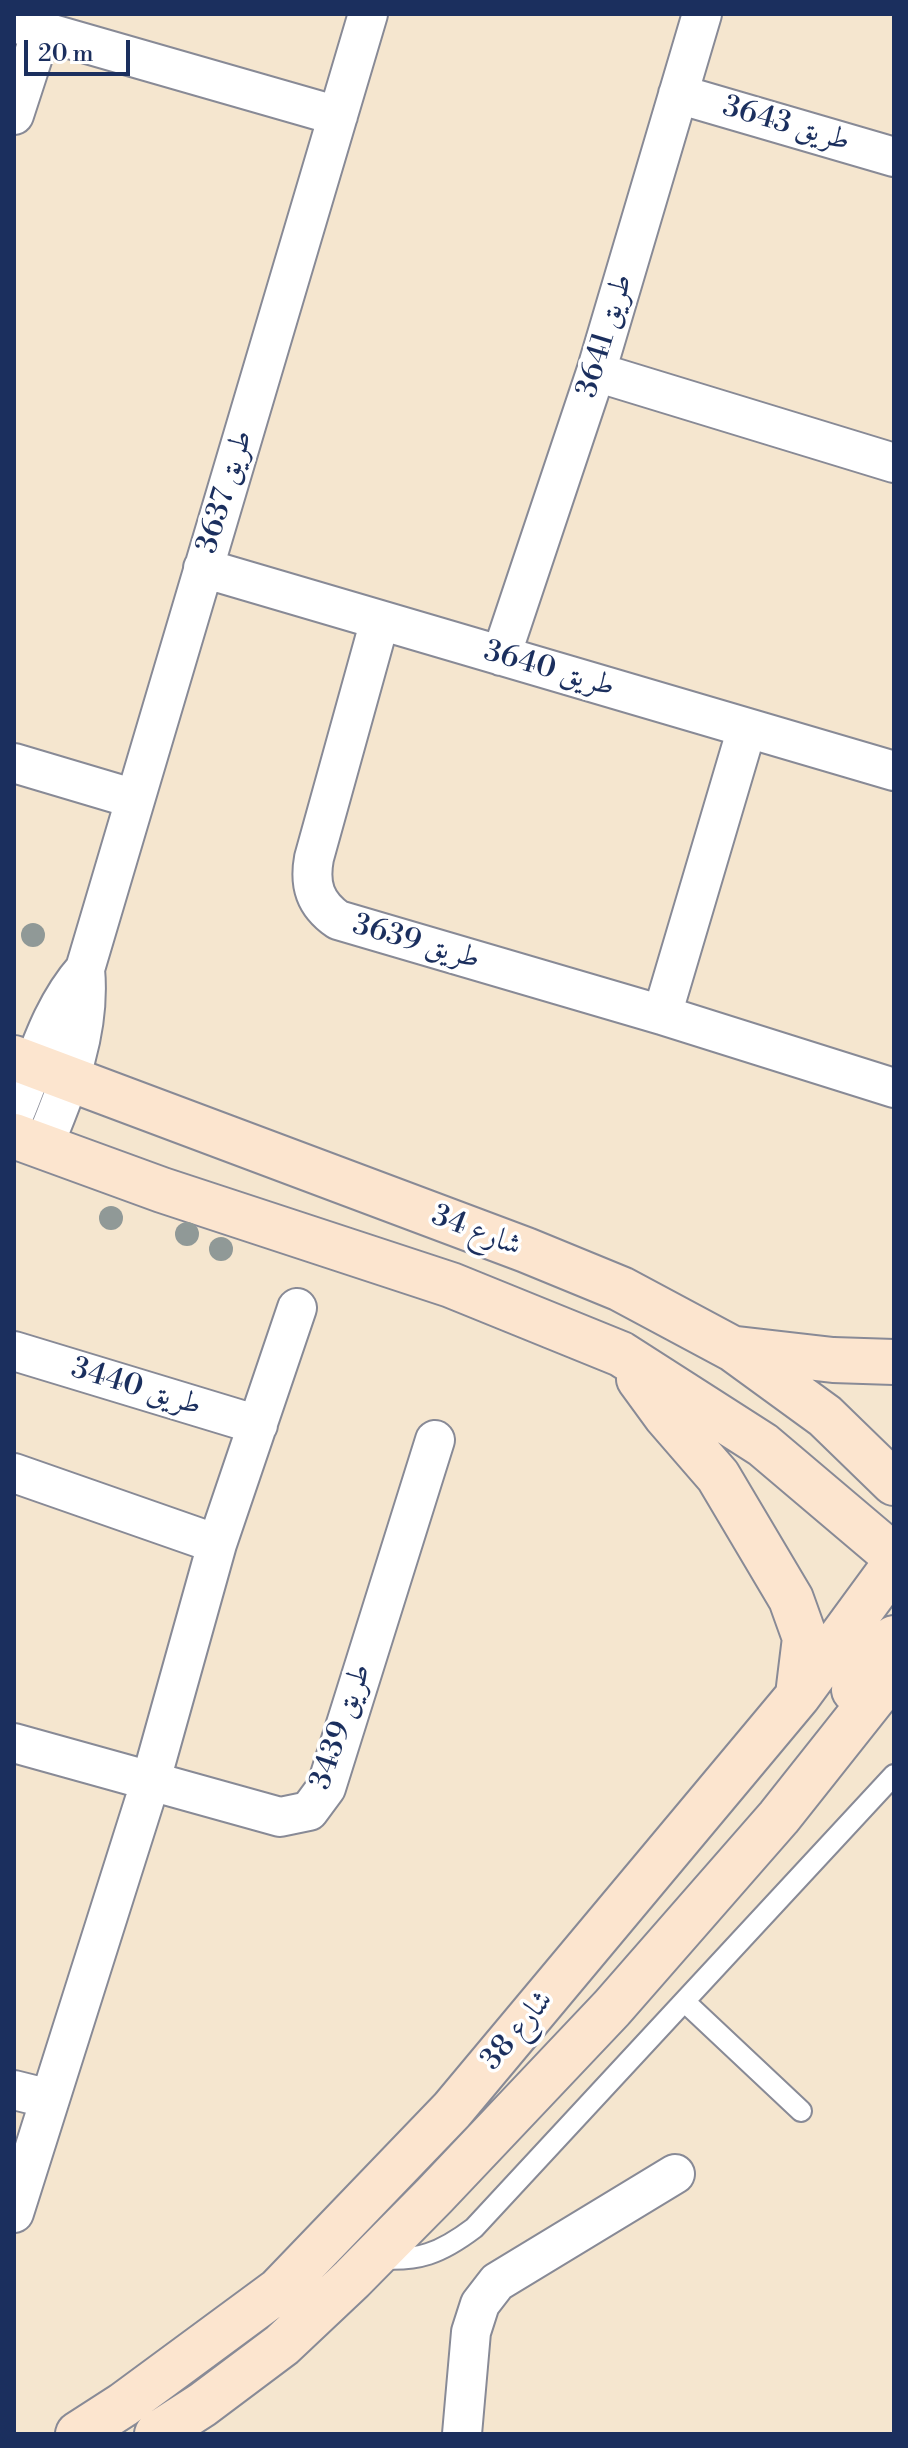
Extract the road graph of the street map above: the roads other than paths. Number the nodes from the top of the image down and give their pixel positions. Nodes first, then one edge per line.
1 (368, 14) edge
2 (702, 14) edge
3 (28, 27) edge
4 (678, 94) junction
5 (14, 115) edge
6 (338, 116) junction
7 (894, 157) edge
8 (596, 372) junction
9 (894, 463) edge
10 (203, 568) junction
11 (380, 620) junction
12 (501, 656) junction
13 (747, 728) junction
14 (14, 763) edge
15 (894, 771) edge
16 (135, 799) junction
17 (662, 1015) junction
18 (40, 1068) edge
19 (894, 1088) edge
20 (14, 1115) edge
21 (29, 1142) edge
22 (297, 1308) dead end
23 (733, 1349) junction
24 (621, 1354) junction
25 (15, 1356) edge
26 (894, 1362) edge
27 (258, 1425) junction
28 (435, 1440) dead end
29 (14, 1473) edge
30 (894, 1483) edge
31 (217, 1544) junction
32 (894, 1556) edge
33 (894, 1565) edge
34 (894, 1638) edge
35 (894, 1672) edge
36 (798, 1696) junction
37 (14, 1743) edge
38 (894, 1775) edge
39 (151, 1780) junction
40 (779, 1817) junction
41 (685, 2002) junction
42 (14, 2090) edge
43 (50, 2099) junction
44 (801, 2111) dead end
45 (675, 2174) dead end
46 (14, 2213) edge
47 (373, 2257) junction
48 (113, 2420) edge
49 (78, 2434) edge
50 (157, 2434) edge
51 (462, 2434) edge

1 - 6 street, طريق 3637
2 - 4 street, طريق 3641
3 - 5 street
3 - 6 street
4 - 7 street, طريق 3643
4 - 8 street, طريق 3641
6 - 10 street, طريق 3637
8 - 9 street
8 - 12 street, طريق 3641
10 - 11 street, طريق 3640
10 - 16 street, طريق 3637
11 - 12 street, طريق 3640
11 - 17 street, طريق 3639
12 - 13 street, طريق 3640
13 - 15 street, طريق 3640
13 - 17 street
14 - 16 street
16 - 18 street, طريق 3637
17 - 19 street, طريق 3639
18 - 20 street, طريق 3637
18 - 21 street, طريق 3637
18 - 23 street, شارع 34
21 - 24 street, شارع 34
22 - 27 street
23 - 26 street
23 - 30 street, شارع 34
24 - 32 street, شارع 34
24 - 36 street
25 - 27 street, طريق 3440
27 - 31 street
28 - 39 street, طريق 3439
29 - 31 street
31 - 39 street
33 - 36 street, شارع 38
34 - 40 street
35 - 40 street, شارع 38
36 - 48 street, شارع 38
37 - 39 street, طريق 3439
38 - 41 lane
39 - 43 street
40 - 47 street, شارع 38
41 - 44 lane
41 - 47 lane
42 - 43 street
43 - 46 street
45 - 51 street
47 - 50 street, شارع 38
48 - 49 street, شارع 38

